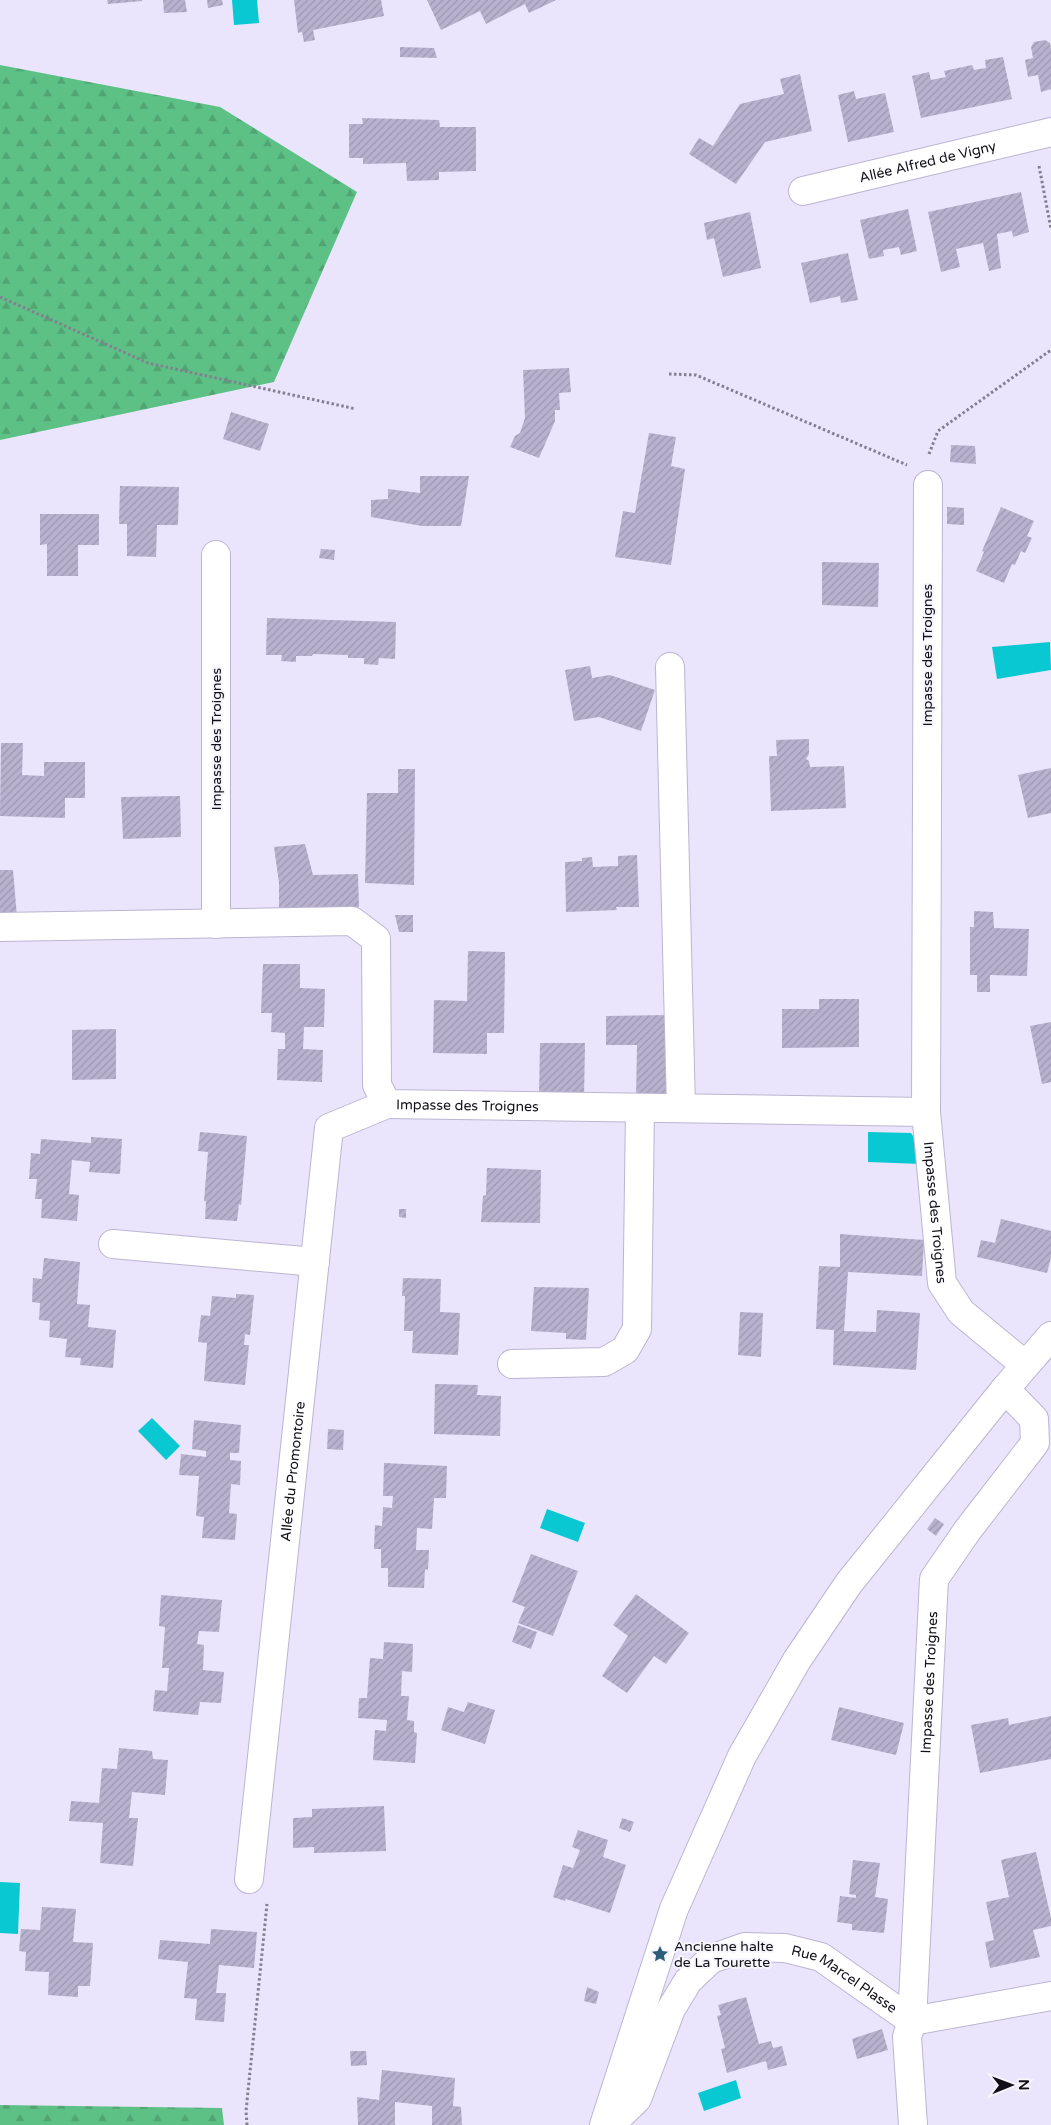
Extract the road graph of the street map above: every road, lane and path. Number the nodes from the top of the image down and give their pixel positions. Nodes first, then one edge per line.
1 (1042, 134) edge
2 (803, 191) dead end
3 (1051, 229) edge
4 (0, 297) edge
5 (1051, 350) edge
6 (669, 374) dead end
7 (356, 409) dead end
8 (924, 480) junction
9 (216, 555) dead end
10 (670, 666) dead end
11 (216, 924) junction
12 (0, 927) edge
13 (388, 1104) junction
14 (640, 1108) junction
15 (681, 1108) junction
16 (926, 1112) junction
17 (113, 1244) dead end
18 (315, 1262) junction
19 (1051, 1336) edge
20 (512, 1364) dead end
21 (1025, 1365) junction
22 (1004, 1389) junction
23 (249, 1879) joint
24 (1051, 1996) edge
25 (912, 2021) junction
26 (246, 2125) edge
27 (604, 2125) edge
28 (610, 2125) edge
29 (913, 2125) edge

1 - 2 street, Allée Alfred de Vigny
1 - 3 path
4 - 7 path
5 - 8 path
6 - 8 path
8 - 16 street, Impasse des Troignes
9 - 11 street, Impasse des Troignes
10 - 15 street
11 - 12 street, Impasse des Troignes
11 - 13 street, Impasse des Troignes
13 - 14 street, Impasse des Troignes
13 - 18 street, Allée du Promontoire
14 - 15 street, Impasse des Troignes
14 - 20 street
15 - 16 street, Impasse des Troignes
16 - 21 street, Impasse des Troignes
17 - 18 street
18 - 23 street, Allée du Promontoire
19 - 21 street
21 - 22 street
22 - 25 street, Impasse des Troignes
22 - 27 street
23 - 26 path
24 - 25 street, Rue Marcel Plasse
25 - 28 street, Rue Marcel Plasse
25 - 29 street, Impasse des Troignes

